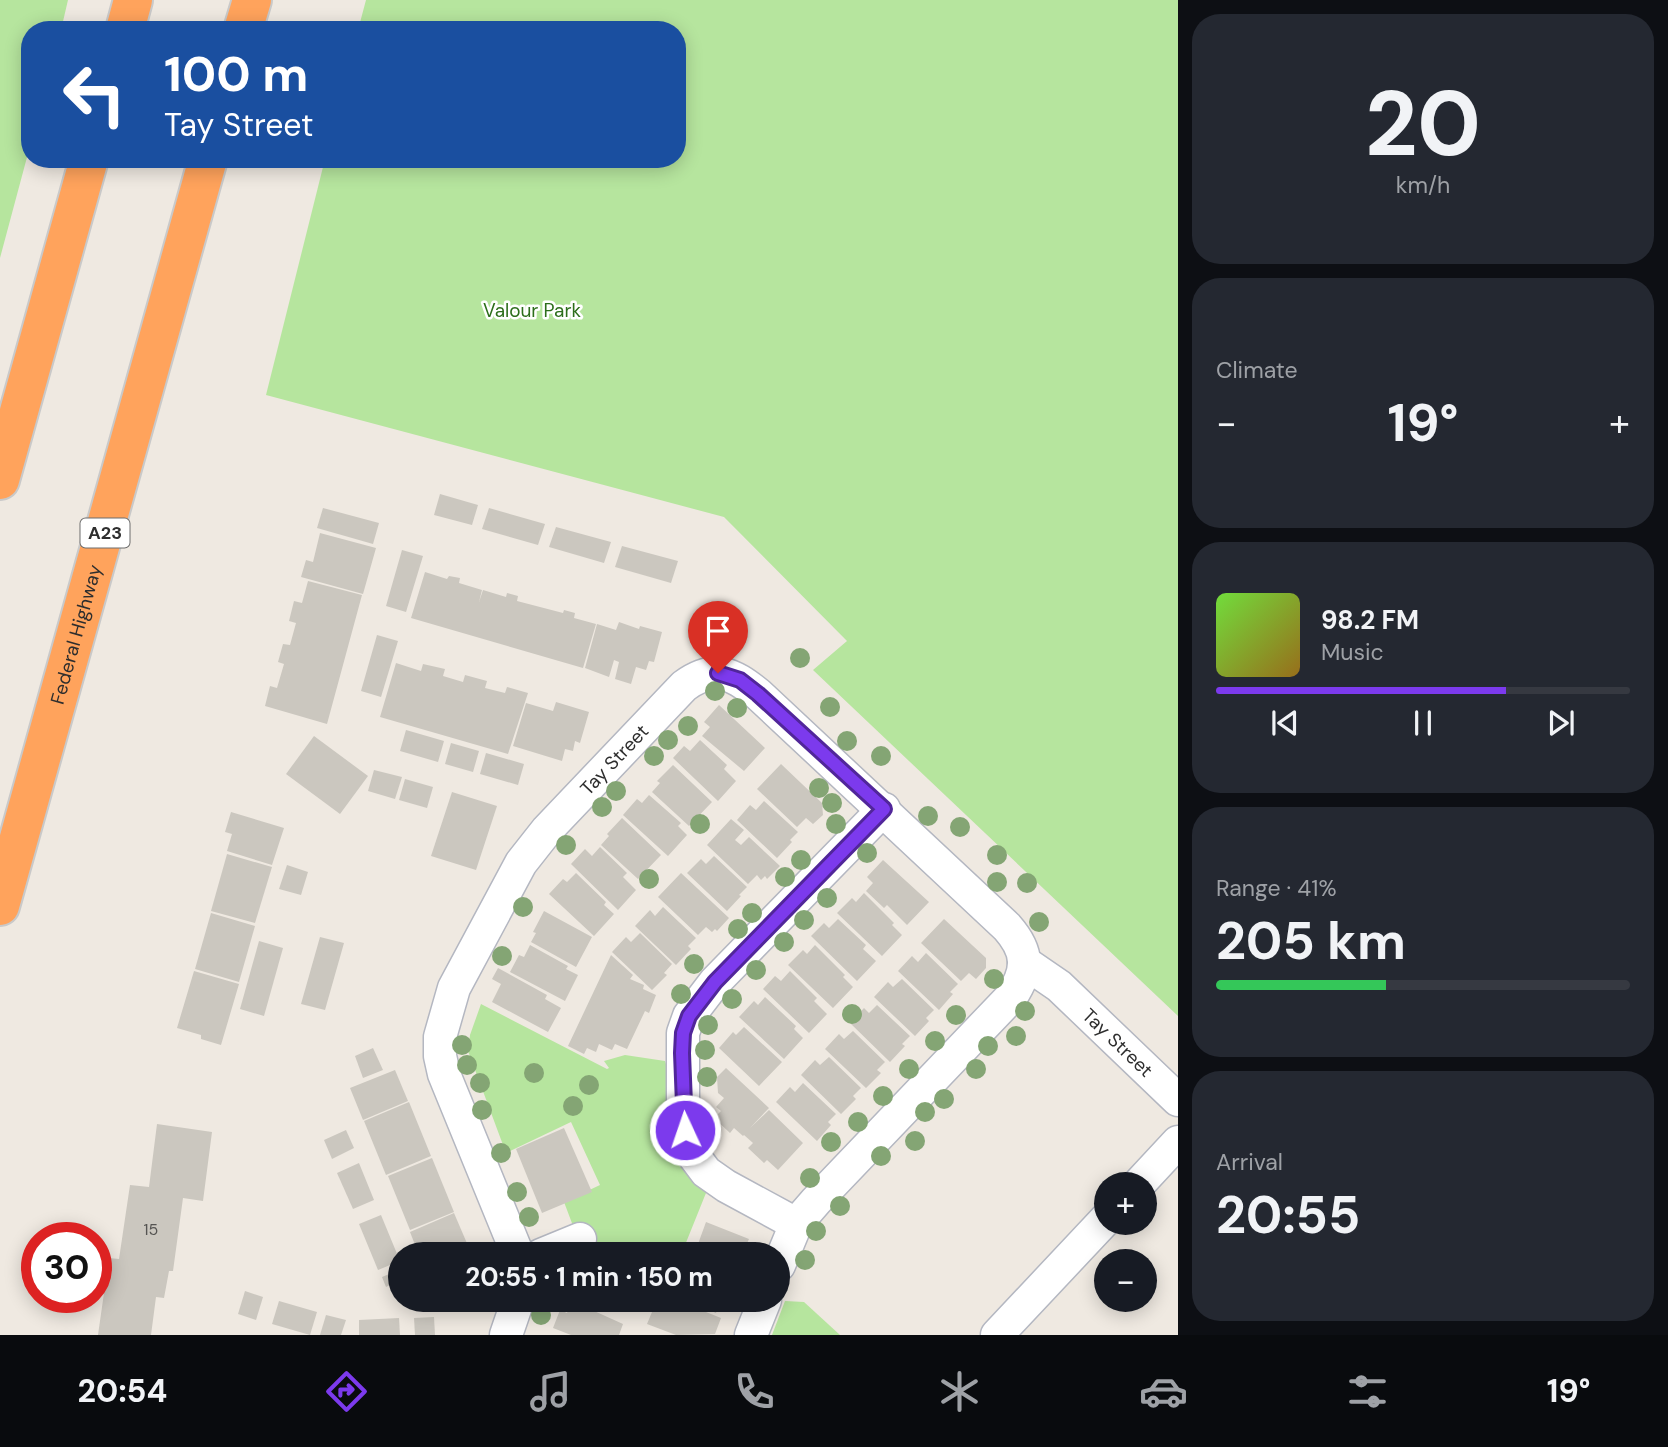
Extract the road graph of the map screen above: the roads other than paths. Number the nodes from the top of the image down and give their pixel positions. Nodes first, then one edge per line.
1 (133, 0) edge
2 (252, 0) edge
3 (127, 21) edge
4 (246, 21) edge
5 (87, 168) edge
6 (205, 168) edge
7 (0, 480) edge
8 (884, 809) junction
9 (0, 906) edge
10 (1024, 962) junction
11 (1178, 1100) edge
12 (1178, 1142) edge
13 (1150, 1172) edge
14 (796, 1224) junction
15 (1094, 1232) edge
16 (580, 1239) dead end
17 (513, 1242) edge
18 (573, 1242) edge
19 (789, 1242) edge
20 (514, 1312) edge
21 (760, 1312) edge
22 (506, 1335) edge
23 (751, 1335) edge
24 (998, 1335) edge

1 - 3 highway
2 - 4 highway
5 - 7 highway
6 - 9 highway, Federal Highway / A23
8 - 10 street, Tay Street
8 - 14 street
8 - 17 street, Tay Street
10 - 11 street, Tay Street
10 - 14 street
12 - 13 street
14 - 19 street
15 - 24 street
16 - 18 street
20 - 22 street
21 - 23 street

